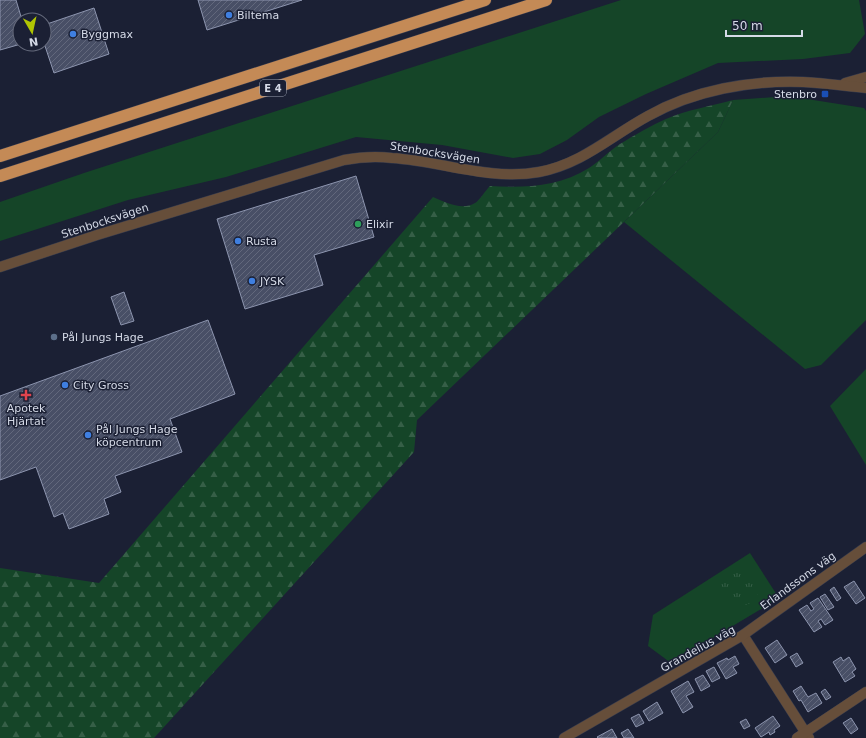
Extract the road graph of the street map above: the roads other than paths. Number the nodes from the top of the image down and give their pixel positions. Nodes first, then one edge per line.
1 (485, 0) edge
2 (546, 0) edge
3 (866, 77) edge
4 (838, 85) junction
5 (866, 88) edge
6 (0, 156) edge
7 (0, 176) edge
8 (0, 267) edge
9 (866, 546) edge
10 (743, 635) junction
11 (866, 692) edge
12 (804, 736) edge
13 (564, 738) edge

1 - 6 highway, E 4
2 - 7 highway, E 4
3 - 4 street, Stenbocksvägen
4 - 5 street, Stenbocksvägen
4 - 8 street, Stenbocksvägen
9 - 10 street, Erlandssons väg
10 - 12 street, Grandelius väg
10 - 13 street, Grandelius väg
11 - 12 street

